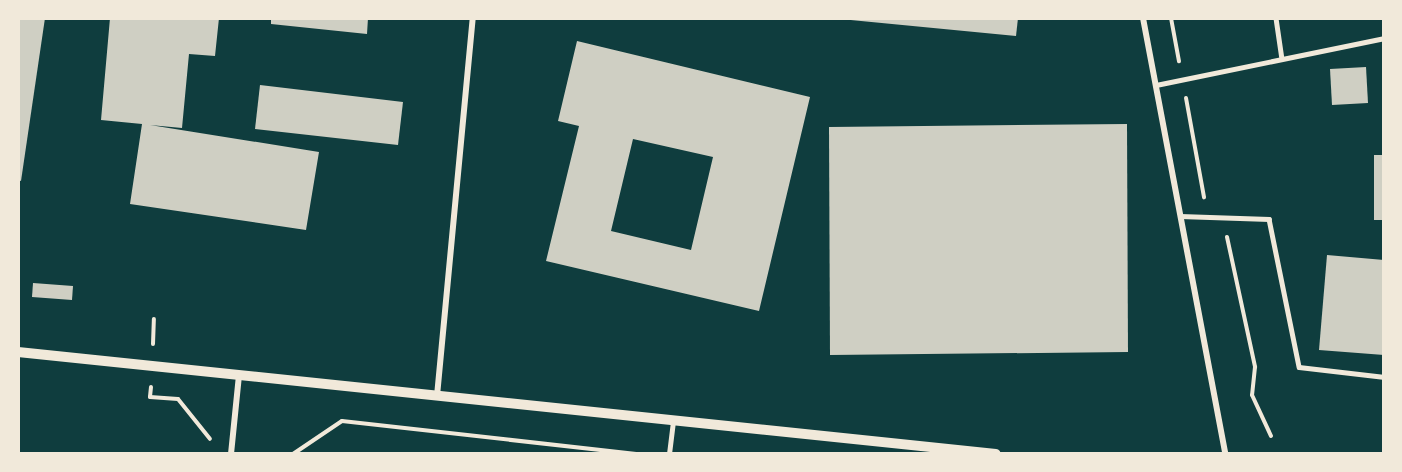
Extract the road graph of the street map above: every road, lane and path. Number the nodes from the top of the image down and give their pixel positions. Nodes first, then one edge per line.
1 (473, 18) edge
2 (1143, 18) edge
3 (1276, 18) edge
4 (1384, 38) edge
5 (1282, 59) junction
6 (1156, 85) junction
7 (1180, 216) junction
8 (18, 352) edge
9 (239, 375) junction
10 (1384, 377) edge
11 (437, 396) junction
12 (673, 420) junction
13 (231, 454) edge
14 (292, 454) edge
15 (636, 454) edge
16 (669, 454) edge
17 (996, 454) edge
18 (1225, 454) edge

1 - 11 street
2 - 6 street
3 - 5 lane
4 - 5 lane
5 - 6 lane
6 - 7 street
7 - 10 lane
7 - 18 street
8 - 9 street
9 - 11 street
9 - 13 street
11 - 12 street
12 - 16 lane
12 - 17 street
14 - 15 path

